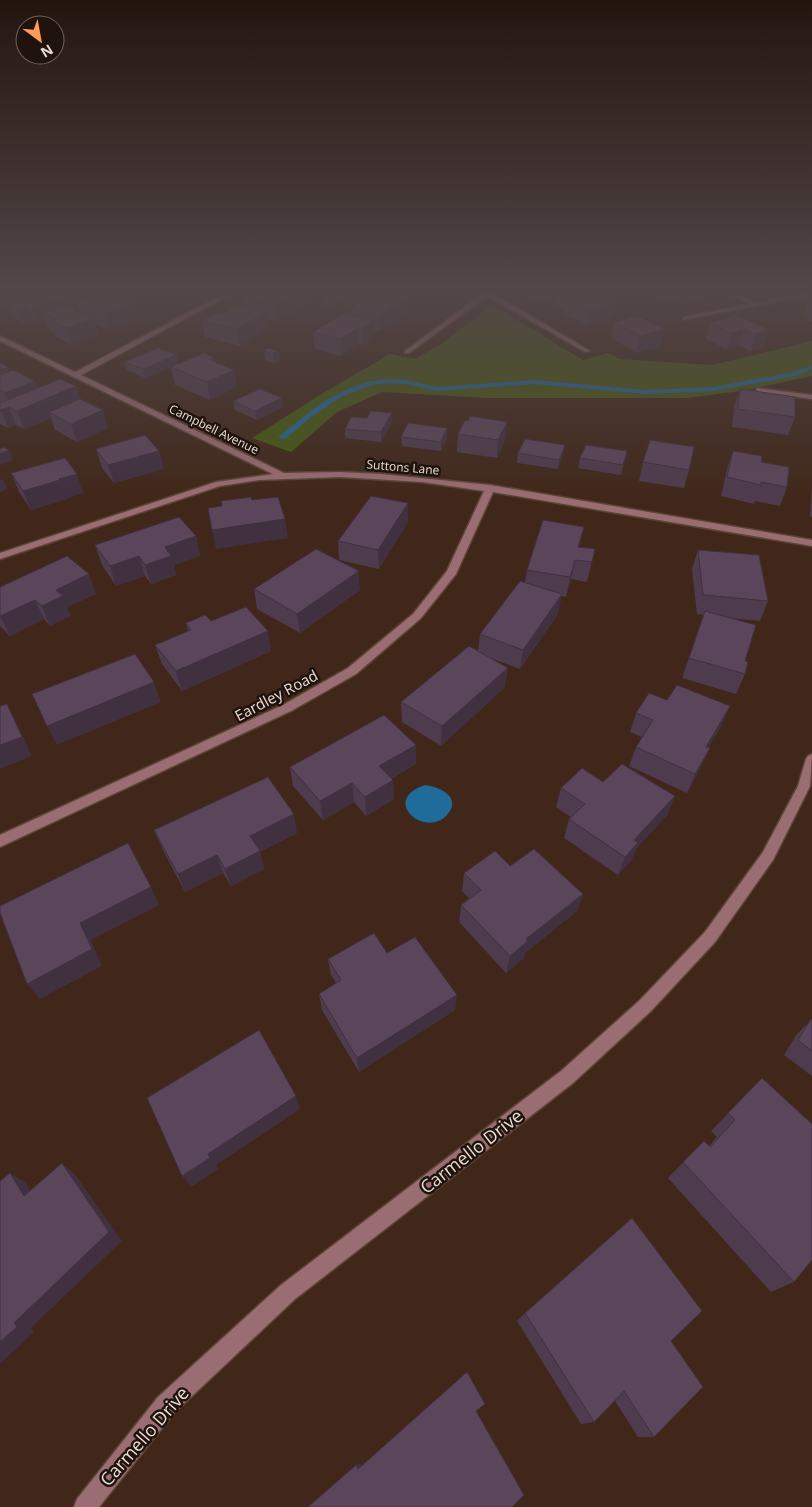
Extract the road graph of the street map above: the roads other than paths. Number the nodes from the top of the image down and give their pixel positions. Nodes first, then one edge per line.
1 (46, 359) edge
2 (105, 359) edge
3 (77, 374) junction
4 (760, 390) edge
5 (812, 397) edge
6 (283, 476) junction
7 (490, 488) junction
8 (812, 543) edge
9 (0, 556) edge
10 (812, 759) edge
11 (0, 841) edge
12 (85, 1507) edge

1 - 3 street, Campbell Avenue
2 - 3 street
3 - 6 street, Campbell Avenue
4 - 5 street
6 - 7 street, Suttons Lane
6 - 9 street, Suttons Lane
7 - 8 street, Suttons Lane
7 - 11 street, Eardley Road
10 - 12 street, Carmello Drive

